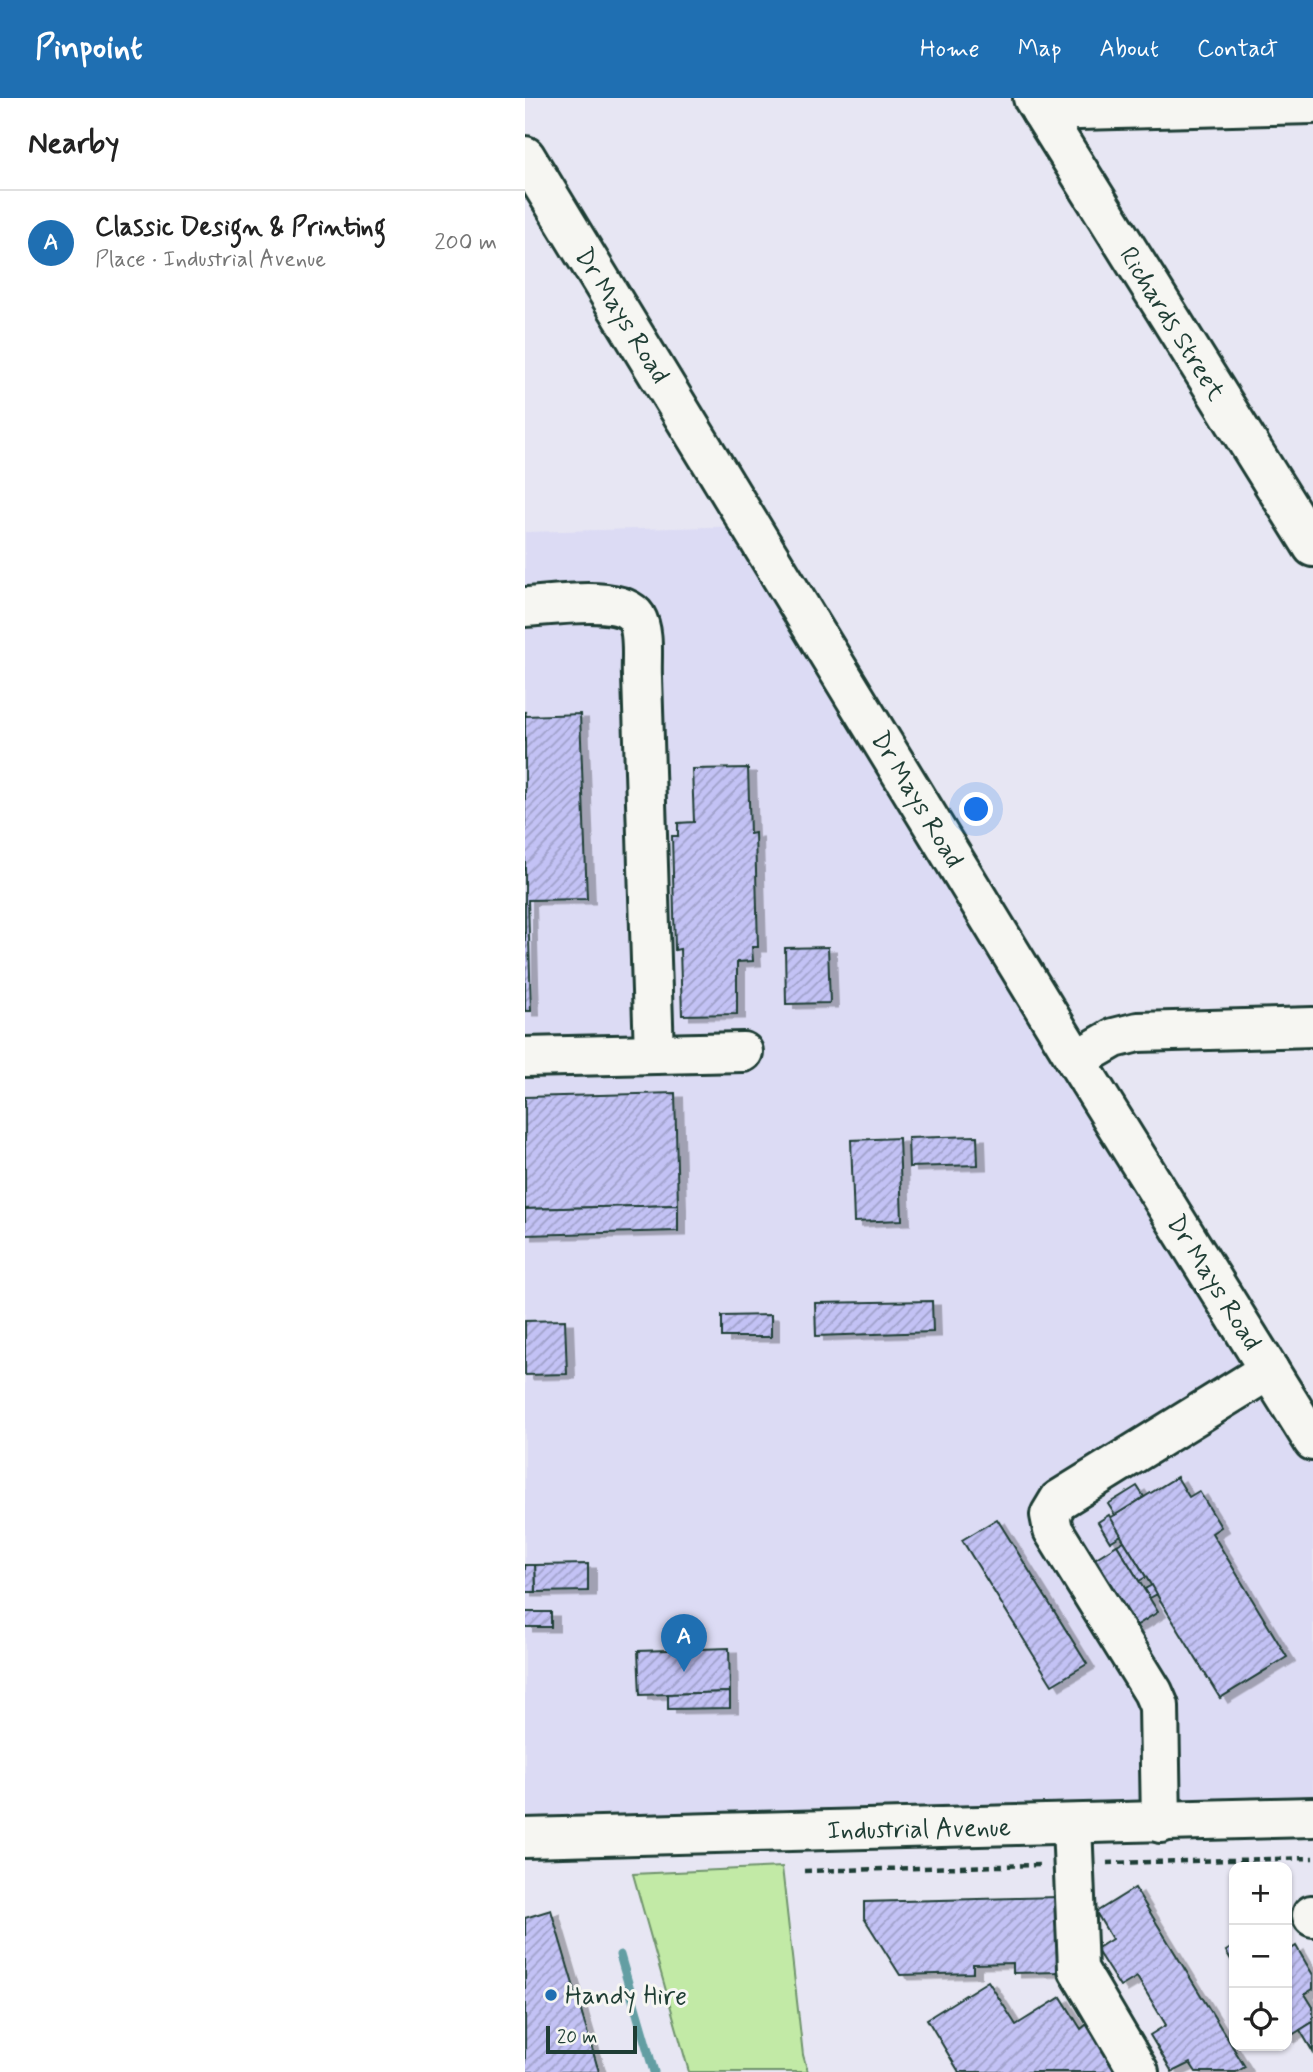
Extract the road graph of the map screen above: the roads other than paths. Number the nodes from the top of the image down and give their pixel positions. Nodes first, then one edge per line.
1 (1313, 104) edge
2 (1037, 105) edge
3 (529, 172) edge
4 (1313, 547) edge
5 (525, 607) edge
6 (1313, 1027) edge
7 (743, 1052) dead end
8 (655, 1054) junction
9 (525, 1057) edge
10 (1076, 1060) junction
11 (1269, 1370) junction
12 (1313, 1441) edge
13 (1313, 1817) edge
14 (1161, 1823) junction
15 (1072, 1825) junction
16 (525, 1838) edge
17 (1139, 2072) edge

1 - 2 street
2 - 4 street, Richards Street
3 - 10 street, Dr Mays Road
5 - 8 street
6 - 10 street
7 - 8 street
8 - 9 street
10 - 11 street, Dr Mays Road
11 - 12 street, Dr Mays Road
11 - 14 street
13 - 14 street, Industrial Avenue
14 - 15 street, Industrial Avenue
15 - 16 street, Industrial Avenue
15 - 17 street

